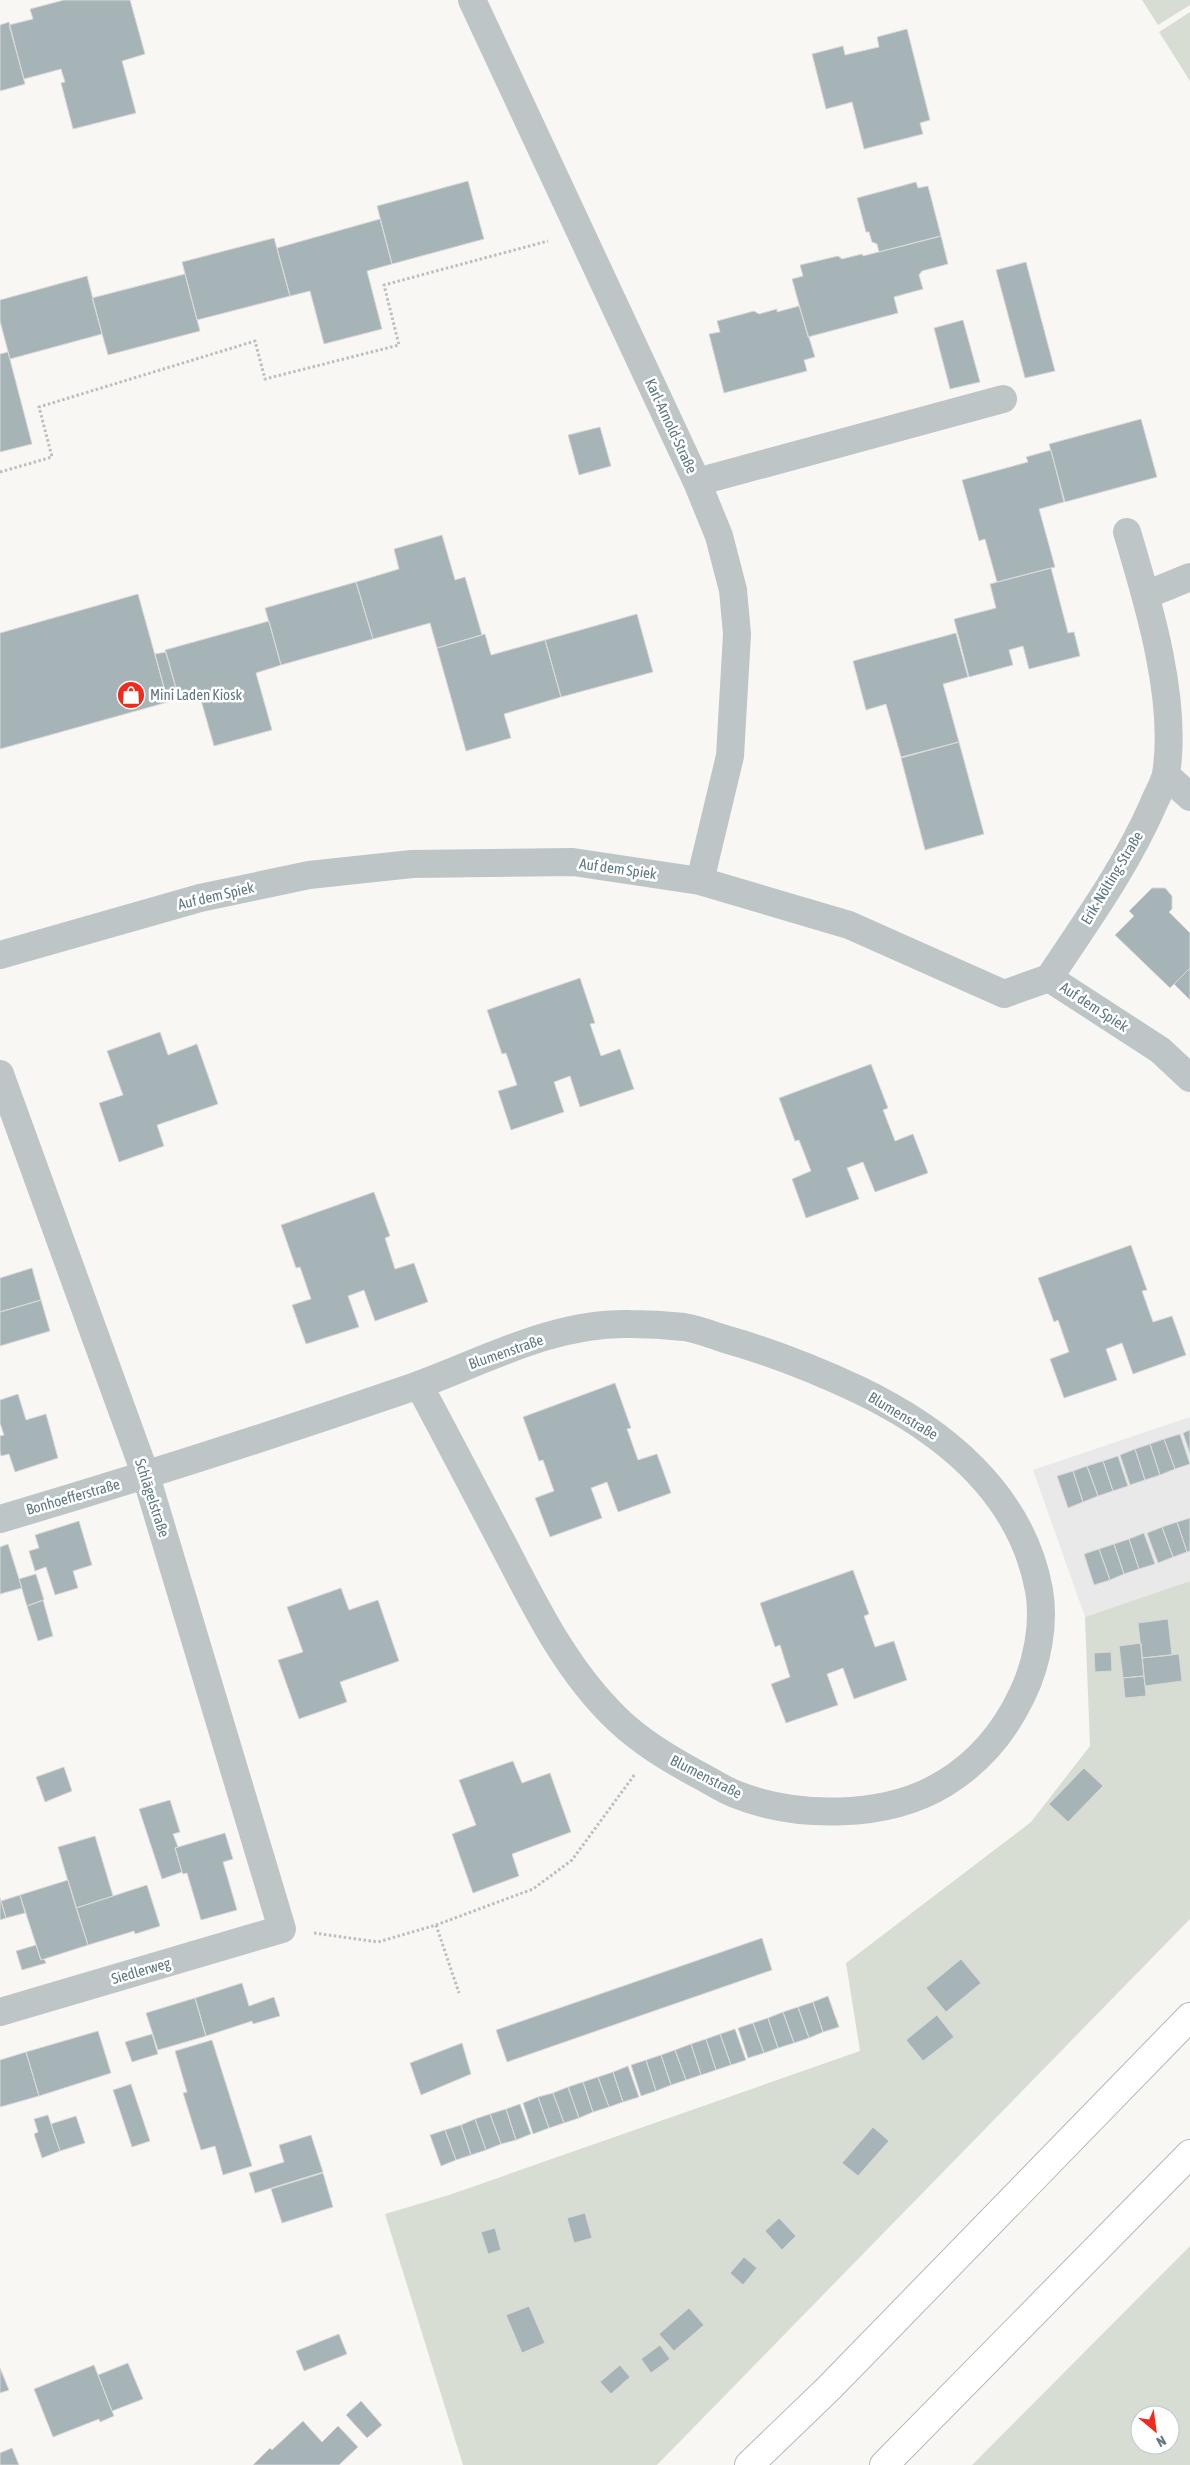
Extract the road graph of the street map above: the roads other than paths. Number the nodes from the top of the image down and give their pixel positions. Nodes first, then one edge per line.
1 (472, 0) edge
2 (1003, 399) dead end
3 (697, 482) junction
4 (1128, 532) dead end
5 (1190, 577) edge
6 (1146, 595) junction
7 (1166, 775) junction
8 (1190, 797) edge
9 (700, 881) junction
10 (0, 955) edge
11 (1050, 978) junction
12 (0, 1074) edge
13 (1190, 1078) edge
14 (419, 1385) junction
15 (146, 1476) junction
16 (0, 1519) edge
17 (282, 1929) joint
18 (0, 2012) edge
19 (1190, 2017) edge
20 (1190, 2154) edge
21 (749, 2465) edge
22 (884, 2465) edge

1 - 3 street, Karl-Arnold-Straße
2 - 3 street
3 - 9 street, Karl-Arnold-Straße
4 - 6 street, Erik-Nölting-Straße
5 - 6 street
6 - 7 street, Erik-Nölting-Straße
7 - 8 street
7 - 11 street, Erik-Nölting-Straße
9 - 10 street, Auf dem Spiek
9 - 11 street, Auf dem Spiek
11 - 13 street, Auf dem Spiek
12 - 15 street, Schlägelstraße
14 - 14 street, Blumenstraße
14 - 15 street, Blumenstraße
15 - 16 street, Bonhoefferstraße
15 - 17 street, Schlägelstraße
17 - 18 street, Siedlerweg
19 - 21 highway
20 - 22 highway

